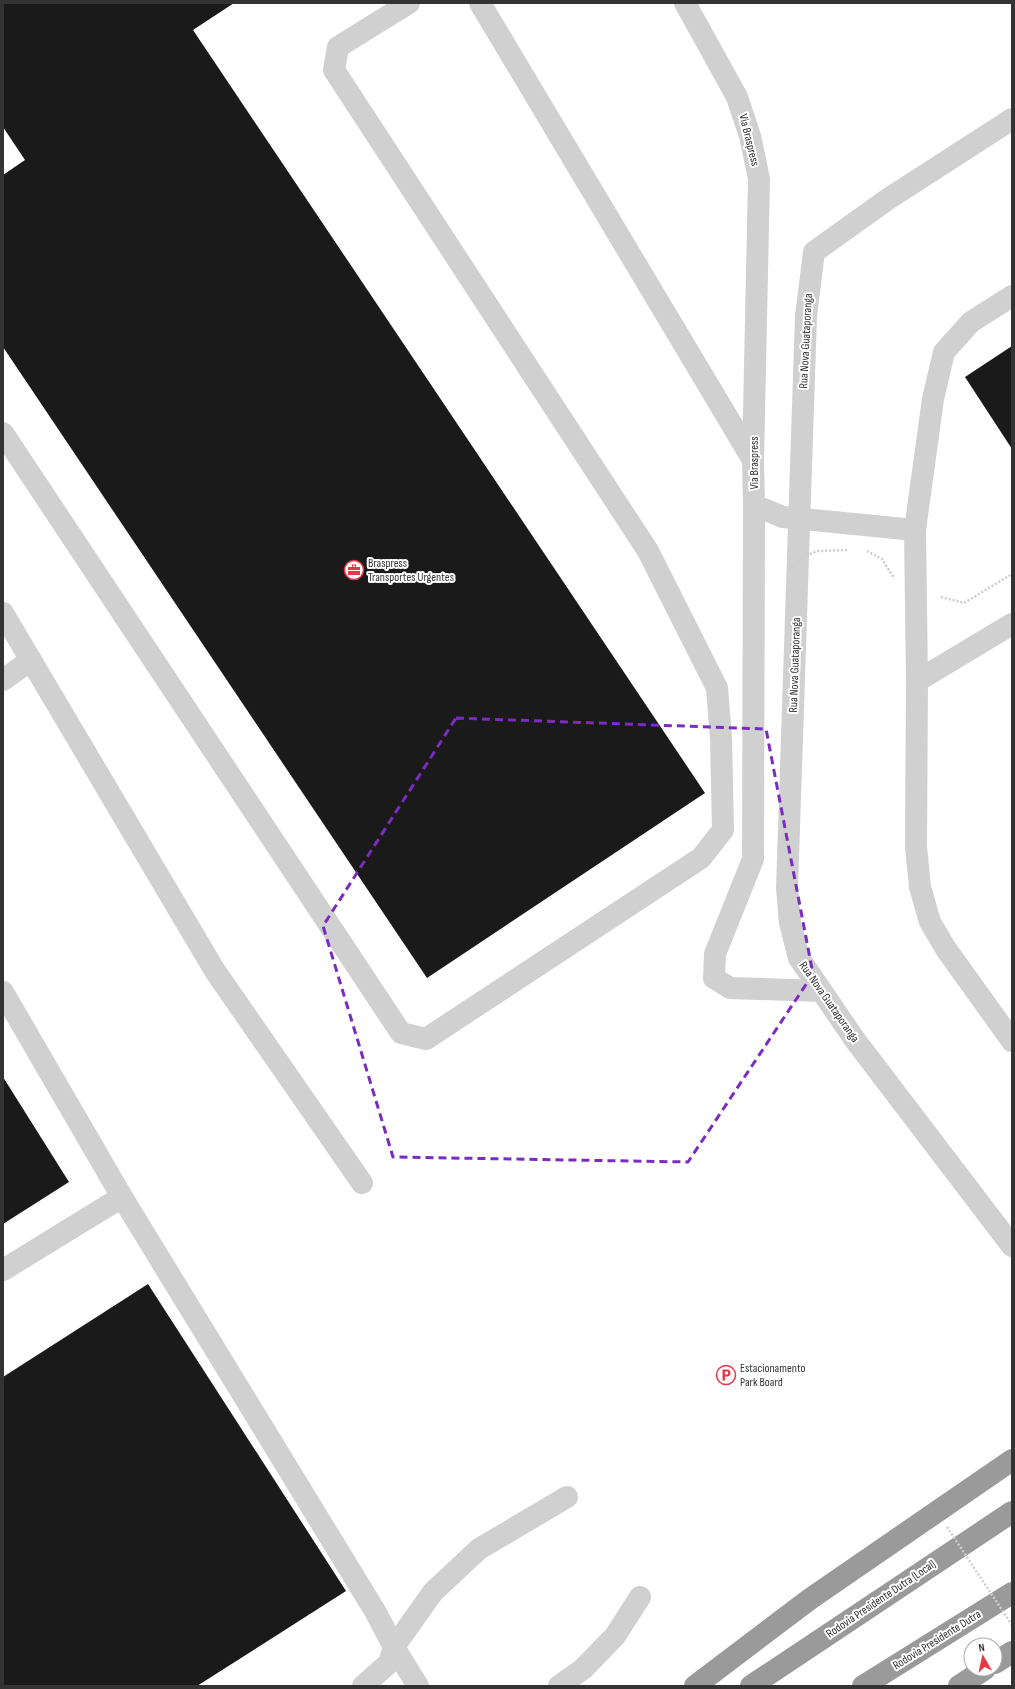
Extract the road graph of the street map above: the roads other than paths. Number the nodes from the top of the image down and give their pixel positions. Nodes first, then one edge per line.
1 (409, 3) edge
2 (480, 3) edge
3 (686, 3) edge
4 (1012, 119) edge
5 (1012, 296) edge
6 (3, 433) edge
7 (753, 460) junction
8 (754, 505) junction
9 (915, 530) junction
10 (3, 613) edge
11 (1012, 624) edge
12 (31, 660) junction
13 (3, 680) edge
14 (917, 681) junction
15 (821, 991) junction
16 (3, 992) edge
17 (1012, 1041) edge
18 (362, 1183) dead end
19 (122, 1197) junction
20 (1012, 1246) edge
21 (3, 1270) edge
22 (1012, 1460) edge
23 (566, 1497) dead end
24 (1012, 1512) edge
25 (1012, 1593) edge
26 (640, 1597) dead end
27 (394, 1647) junction
28 (1012, 1652) edge
29 (1003, 1658) edge
30 (973, 1677) edge
31 (363, 1686) edge
32 (418, 1686) edge
33 (559, 1686) edge
34 (695, 1686) edge
35 (751, 1686) edge
36 (863, 1686) edge
37 (959, 1686) edge

1 - 6 street
2 - 7 street
3 - 7 street, Via Braspress
4 - 15 street, Rua Nova Guataporanga
5 - 9 street
7 - 8 street, Via Braspress
8 - 9 street, Via Braspress, bridge
8 - 15 street
9 - 14 street
10 - 12 street
11 - 14 street
12 - 13 street
12 - 18 street
14 - 17 street
15 - 20 street, Rua Nova Guataporanga
16 - 19 street
19 - 21 street
19 - 27 street
22 - 34 highway
23 - 27 street
24 - 35 highway, Rodovia Presidente Dutra (Local)
25 - 36 highway, Rodovia Presidente Dutra
26 - 33 street
27 - 31 street
27 - 32 street
28 - 29 highway
30 - 37 highway

